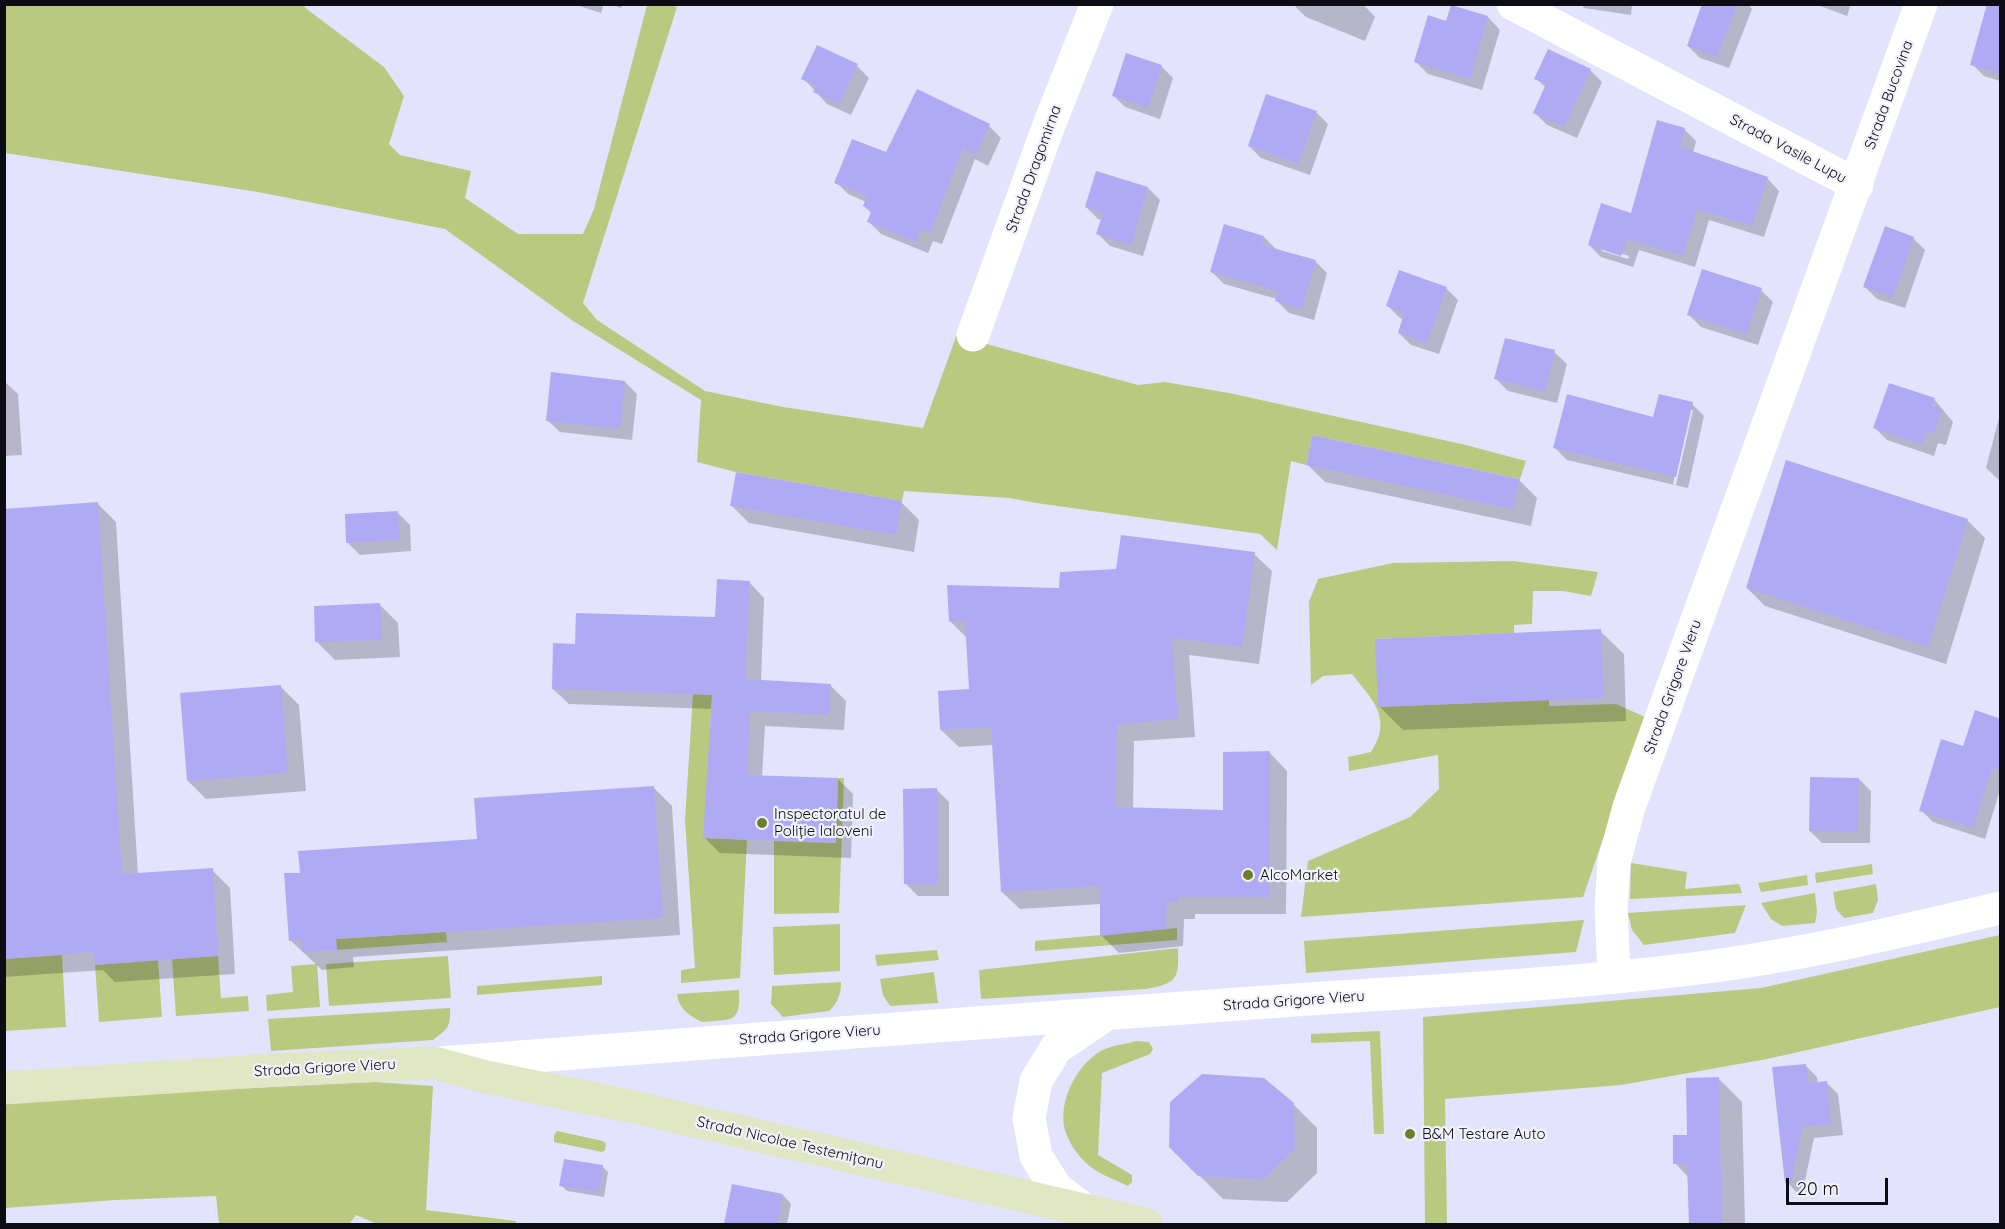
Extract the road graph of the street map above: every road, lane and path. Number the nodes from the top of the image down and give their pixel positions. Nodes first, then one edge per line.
1 (1097, 4) edge
2 (1513, 4) edge
3 (1921, 4) edge
4 (1857, 184) junction
5 (973, 335) dead end
6 (1727, 540) joint
7 (2001, 908) edge
8 (1614, 977) junction
9 (1105, 1015) junction
10 (434, 1063) junction
11 (4, 1088) edge
12 (1086, 1211) junction
13 (1146, 1224) edge

1 - 5 street, Strada Dragomirna
2 - 4 street, Strada Vasile Lupu
3 - 4 street, Strada Bucovina
4 - 6 street, Strada Vasile Lupu
6 - 8 street, Strada Grigore Vieru
7 - 8 street, Strada Grigore Vieru
8 - 9 street, Strada Grigore Vieru
9 - 10 street, Strada Grigore Vieru
9 - 12 street
10 - 11 main road, Strada Grigore Vieru
10 - 12 main road, Strada Nicolae Testemițanu
12 - 13 main road, Strada Nicolae Testemițanu

